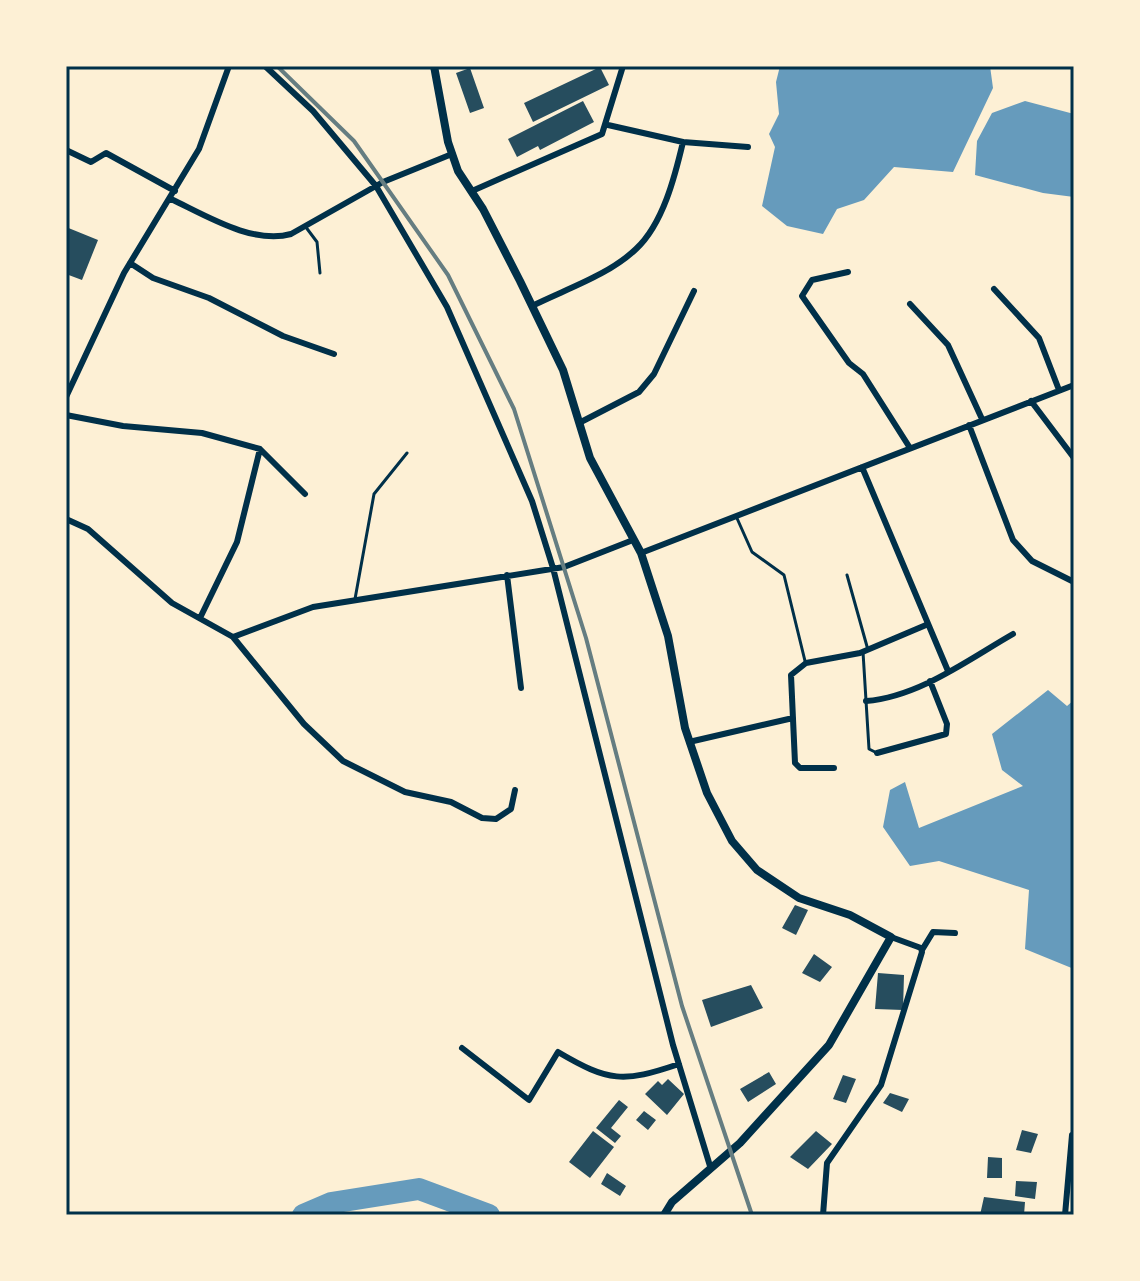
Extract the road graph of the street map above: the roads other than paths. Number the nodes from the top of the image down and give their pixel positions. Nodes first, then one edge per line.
1 (229, 66) edge
2 (265, 66) edge
3 (434, 66) edge
4 (623, 66) edge
5 (608, 125) junction
6 (683, 142) junction
7 (748, 147) dead end
8 (66, 150) edge
9 (452, 154) junction
10 (376, 186) junction
11 (175, 191) junction
12 (472, 191) junction
13 (171, 199) junction
14 (305, 226) junction
15 (130, 263) junction
16 (848, 272) dead end
17 (320, 273) dead end
18 (994, 289) dead end
19 (694, 291) dead end
20 (910, 304) dead end
21 (532, 306) junction
22 (334, 354) dead end
23 (1074, 385) edge
24 (1059, 390) junction
25 (66, 397) edge
26 (1031, 401) junction
27 (66, 415) edge
28 (982, 419) junction
29 (579, 423) junction
30 (969, 425) junction
31 (910, 448) junction
32 (260, 449) junction
33 (407, 453) dead end
34 (1074, 458) edge
35 (862, 467) junction
36 (305, 494) dead end
37 (736, 516) junction
38 (66, 519) edge
39 (633, 540) junction
40 (641, 553) junction
41 (553, 568) junction
42 (507, 575) junction
43 (847, 575) dead end
44 (1074, 582) edge
45 (355, 599) junction
46 (200, 618) junction
47 (926, 625) junction
48 (1013, 634) dead end
49 (233, 637) junction
50 (865, 651) junction
51 (806, 663) junction
52 (948, 671) junction
53 (930, 681) junction
54 (521, 688) dead end
55 (866, 701) junction
56 (793, 718) junction
57 (689, 742) junction
58 (877, 753) joint
59 (834, 768) dead end
60 (515, 790) dead end
61 (955, 933) dead end
62 (891, 937) junction
63 (922, 950) junction
64 (462, 1048) dead end
65 (679, 1064) junction
66 (1072, 1135) dead end
67 (710, 1166) junction
68 (664, 1215) edge
69 (823, 1215) edge
70 (1065, 1215) edge

1 - 11 street
2 - 10 street
3 - 9 street
4 - 5 street
5 - 6 street
5 - 12 street
6 - 7 street
6 - 21 street
8 - 11 street
9 - 10 street
9 - 12 street
10 - 14 street
10 - 41 street
11 - 13 street
12 - 21 street
13 - 14 street
13 - 15 street
14 - 17 lane
15 - 22 street
15 - 25 street
16 - 31 street
18 - 24 street
19 - 29 street
20 - 28 street
21 - 29 street
23 - 24 street
24 - 26 street
26 - 28 street
26 - 34 street
27 - 32 street
28 - 30 street
29 - 39 street
30 - 31 street
30 - 44 street
31 - 35 street
32 - 36 street
32 - 46 street
33 - 45 lane
35 - 37 street
35 - 47 street
37 - 40 street
37 - 51 lane
38 - 46 street
39 - 40 street
39 - 41 street
40 - 57 street
41 - 42 street
41 - 65 street
42 - 45 street
42 - 54 street
43 - 50 lane
45 - 49 street
46 - 49 street
47 - 50 street
47 - 52 street
48 - 52 street
49 - 60 street
50 - 51 street
50 - 55 lane
51 - 56 street
52 - 53 street
53 - 55 street
53 - 58 street
55 - 58 lane
56 - 57 street
56 - 59 street
57 - 62 street
61 - 63 street
62 - 63 street
62 - 67 street
63 - 69 street
64 - 65 street
65 - 67 street
66 - 70 street
67 - 68 street

